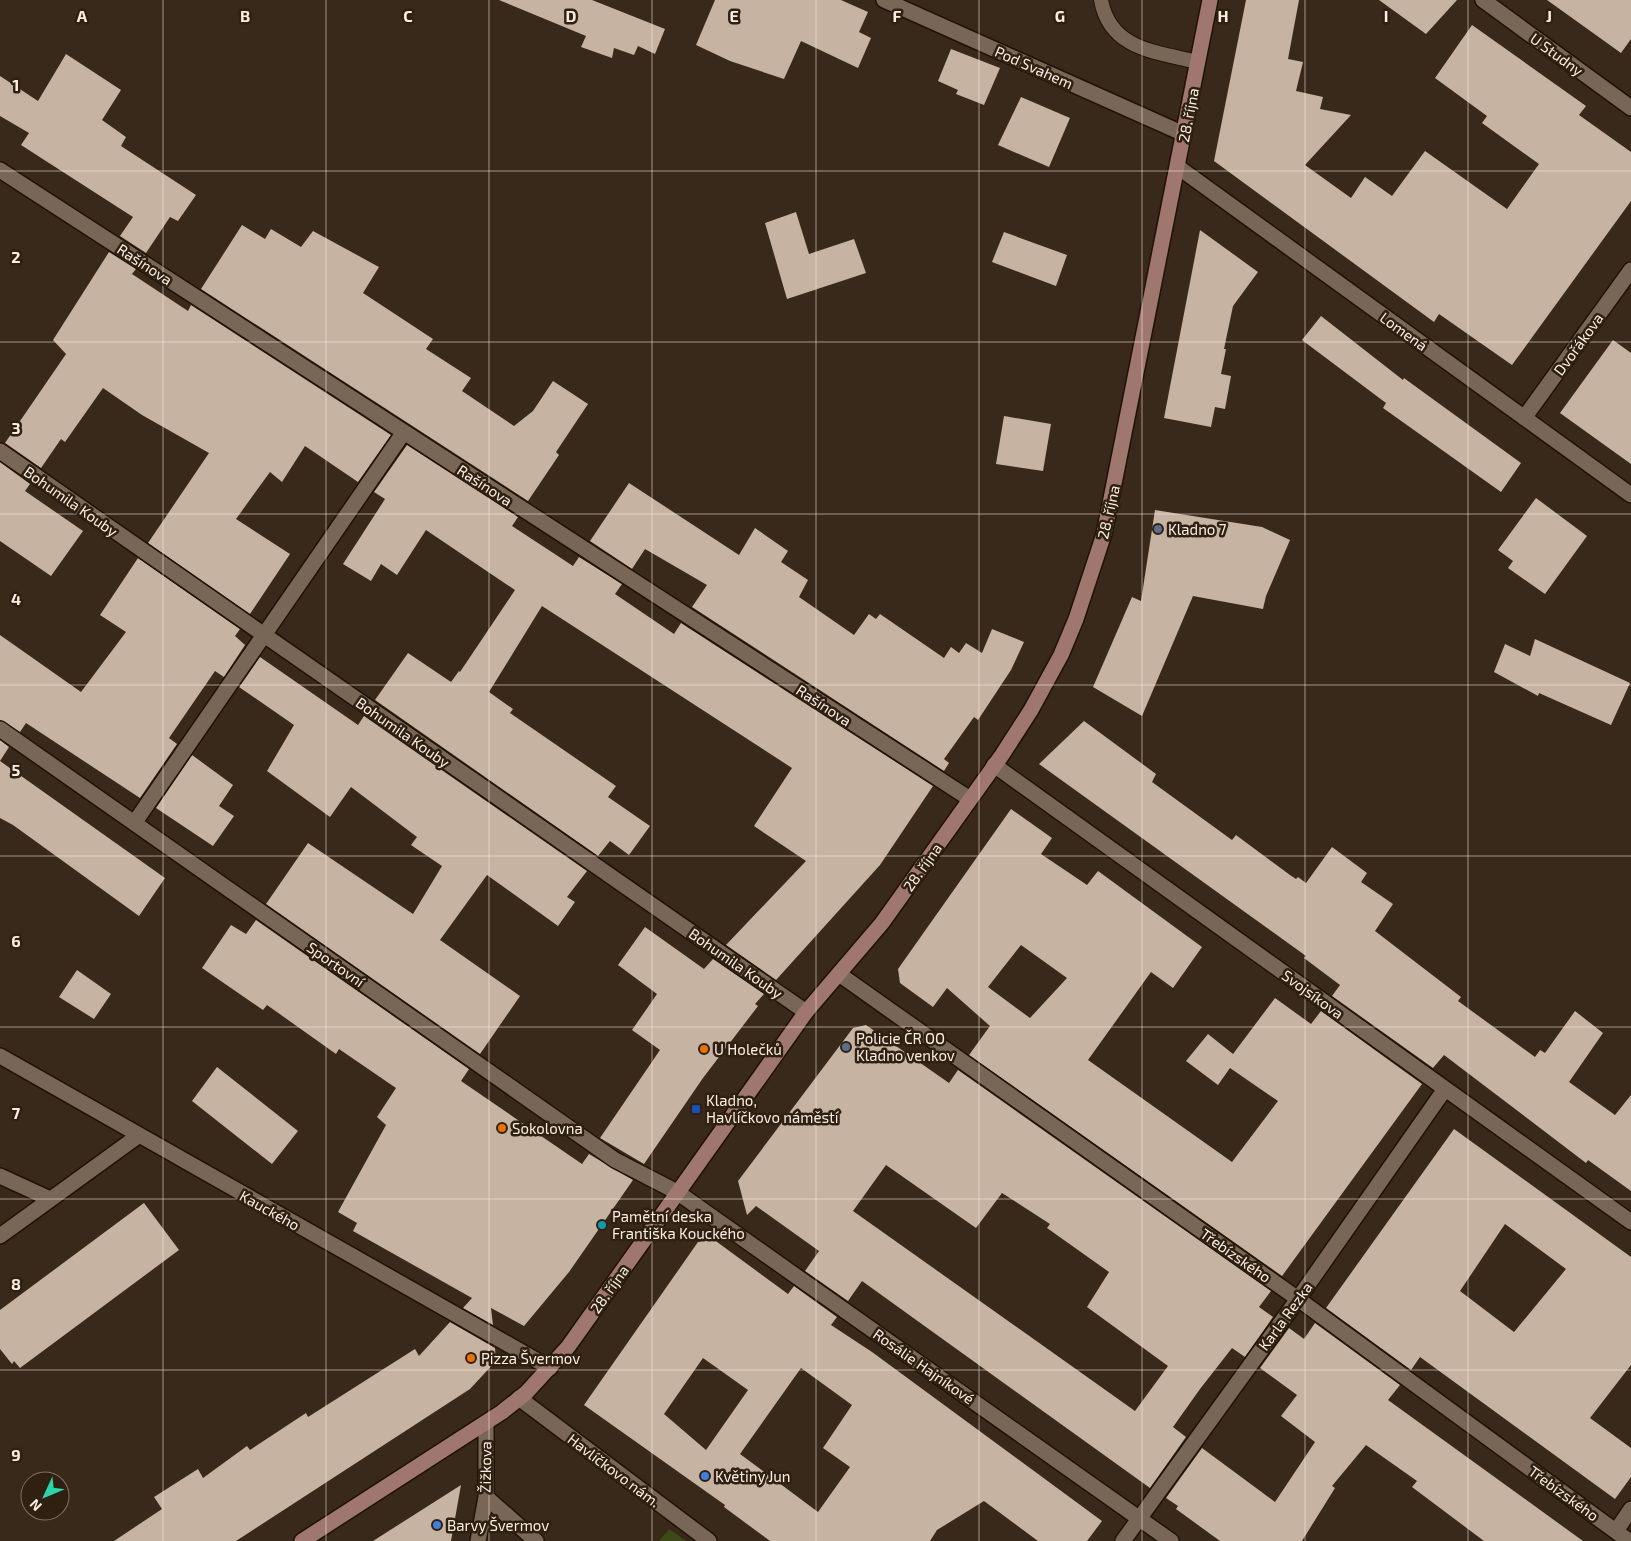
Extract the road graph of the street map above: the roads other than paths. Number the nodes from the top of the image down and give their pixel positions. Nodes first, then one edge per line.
1 (884, 0) edge
2 (1100, 0) edge
3 (1210, 0) edge
4 (1483, 0) edge
5 (1198, 62) junction
6 (1631, 108) edge
7 (1184, 134) junction
8 (1178, 167) junction
9 (0, 170) edge
10 (1631, 270) edge
11 (1524, 418) junction
12 (404, 432) junction
13 (0, 451) edge
14 (1631, 496) edge
15 (265, 636) junction
16 (0, 729) edge
17 (994, 765) junction
18 (970, 799) junction
19 (135, 822) junction
20 (839, 974) junction
21 (806, 1012) junction
22 (0, 1056) edge
23 (1445, 1089) junction
24 (138, 1136) junction
25 (0, 1176) edge
26 (677, 1192) junction
27 (50, 1199) junction
28 (1631, 1222) edge
29 (0, 1236) edge
30 (1298, 1298) junction
31 (550, 1368) junction
32 (519, 1398) junction
33 (486, 1423) junction
34 (486, 1497) junction
35 (1631, 1509) edge
36 (1140, 1518) junction
37 (1616, 1531) junction
38 (302, 1541) edge
39 (478, 1541) edge
40 (536, 1541) edge
41 (709, 1541) edge
42 (1123, 1541) edge
43 (1171, 1541) edge
44 (1629, 1541) edge

1 - 7 street, Pod Svahem
2 - 5 lane
3 - 5 main road, 28. října
4 - 6 street, U Studny
5 - 7 main road, 28. října
7 - 8 main road, 28. října
8 - 11 street, Lomená
8 - 17 main road, 28. října
9 - 12 street, Rašínova
10 - 11 street, Dvořákova
11 - 14 street, Lomená
12 - 15 street
12 - 18 street, Rašínova
13 - 15 street, Bohumila Kouby
15 - 19 street
15 - 21 street, Bohumila Kouby
16 - 19 street, Sportovní
17 - 18 main road, 28. října
17 - 23 street, Svojsíkova
18 - 20 main road, 28. října
19 - 26 street, Sportovní
20 - 21 main road, 28. října
20 - 30 street, Třebízského
21 - 26 main road, 28. října
22 - 24 street, Kauckého
23 - 28 street, Svojsíkova
23 - 30 street, Karla Rezka
24 - 27 street
24 - 31 street, Kauckého
25 - 27 street
26 - 31 main road, 28. října
26 - 36 street, Rosálie Hajníkové
27 - 29 street
30 - 36 street, Karla Rezka
30 - 37 street, Třebízského
31 - 32 main road, 28. října
32 - 33 main road, 28. října
32 - 41 street, Havlíčkovo nám.
33 - 34 street, Žižkova
33 - 38 main road, 28. října
34 - 39 street, Žižkova
34 - 40 street
35 - 37 street
36 - 42 street, Karla Rezka
36 - 43 street, Rosálie Hajníkové
37 - 44 street, Třebízského

